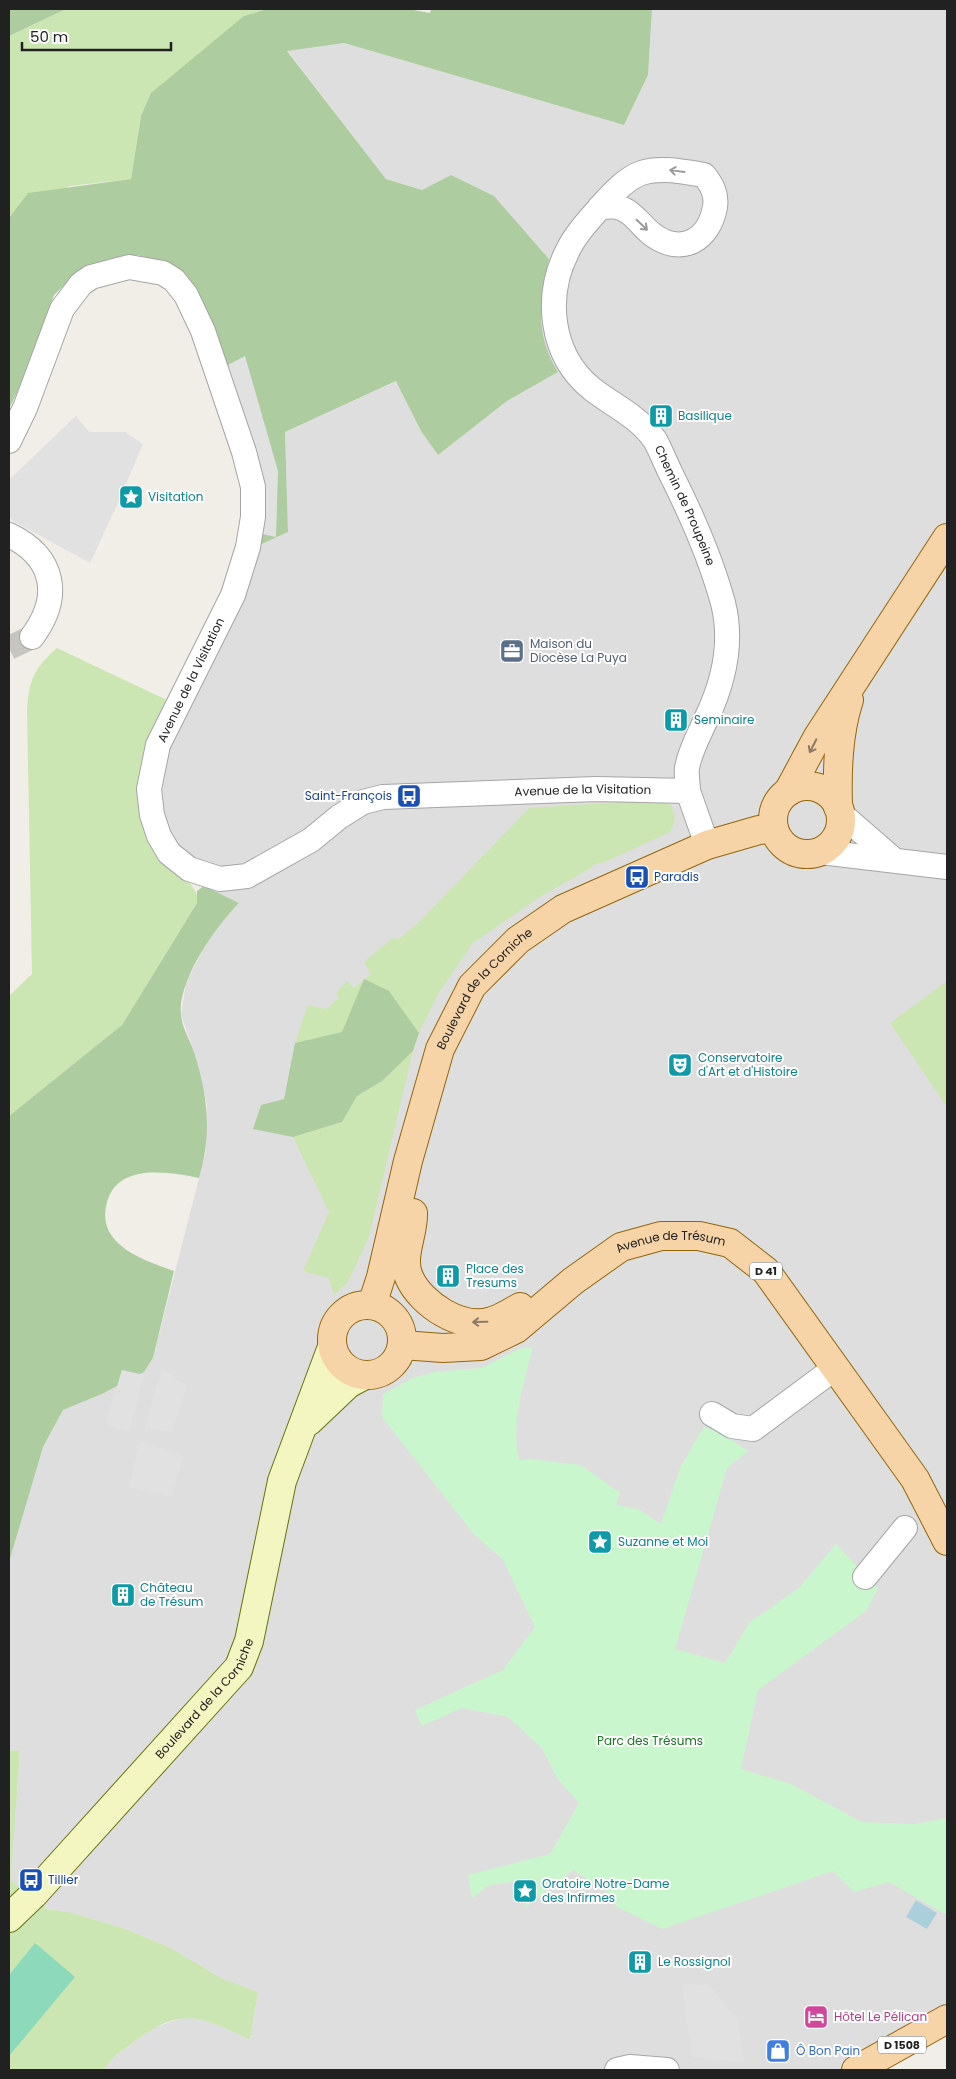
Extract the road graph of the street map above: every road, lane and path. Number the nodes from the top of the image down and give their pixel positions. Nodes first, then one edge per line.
1 (600, 207) junction
2 (9, 441) edge
3 (9, 535) edge
4 (947, 538) edge
5 (32, 637) tunnel mouth
6 (857, 675) junction
7 (688, 791) junction
8 (788, 792) junction
9 (839, 810) junction
10 (774, 829) junction
11 (707, 845) junction
12 (820, 852) junction
13 (893, 859) junction
14 (947, 867) edge
15 (408, 1161) junction
16 (372, 1305) junction
17 (542, 1307) junction
18 (402, 1345) junction
19 (332, 1347) junction
20 (835, 1368) junction
21 (364, 1376) junction
22 (712, 1414) dead end
23 (304, 1426) junction
24 (915, 1480) junction
25 (947, 1510) edge
26 (905, 1528) dead end
27 (947, 1541) edge
28 (865, 1577) dead end
29 (13, 1910) edge
30 (947, 2019) edge
31 (947, 2040) edge
32 (617, 2070) edge
33 (667, 2070) edge
34 (856, 2070) edge
35 (892, 2070) edge

1 -> 1 street, Chemin de Proupeine
1 - 7 street, Chemin de Proupeine
2 - 7 street, Avenue de la Visitation
3 - 5 street
4 - 6 main road
6 -> 8 main road
6 - 9 main road
7 - 11 street
8 - 9 main road
8 - 10 main road
9 - 12 main road
9 - 13 street
10 - 11 main road, Boulevard de la Corniche
10 - 12 main road
11 - 15 main road, Boulevard de la Corniche
12 - 13 street
13 - 14 street
15 - 16 main road, Boulevard de la Corniche
17 -> 15 main road
16 - 18 main road
16 - 19 main road
17 - 18 main road, Avenue de Trésum / D 41
17 - 20 main road, Avenue de Trésum / D 41
18 - 21 main road
19 - 21 main road
19 - 23 main road, Boulevard de la Corniche
20 - 22 street
20 - 24 main road, Avenue de Trésum / D 41
21 - 23 main road, Boulevard de la Corniche
23 - 29 main road, Boulevard de la Corniche
24 - 25 main road, Avenue de Trésum / D 41
24 - 27 main road, Avenue de Trésum / D 41
26 - 28 street
30 - 34 main road, D 1508
31 - 35 main road, D 1508
32 - 33 street

